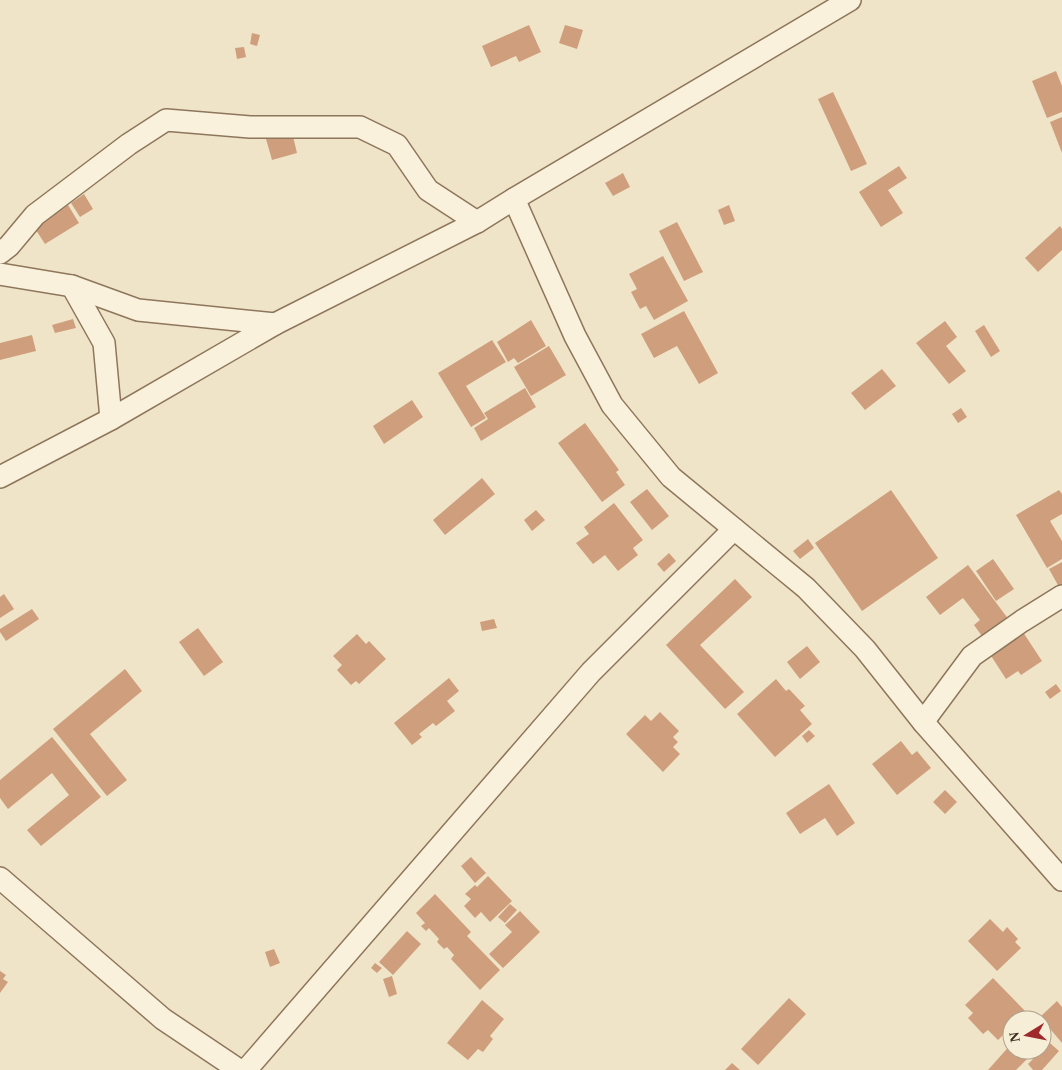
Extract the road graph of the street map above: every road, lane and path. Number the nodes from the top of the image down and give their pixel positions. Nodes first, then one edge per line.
1 (850, 0) edge
2 (514, 199) junction
3 (477, 222) junction
4 (0, 253) edge
5 (0, 274) edge
6 (72, 286) junction
7 (275, 324) junction
8 (111, 419) junction
9 (0, 476) edge
10 (734, 529) junction
11 (1062, 596) edge
12 (923, 722) junction
13 (0, 878) edge
14 (1062, 880) edge
15 (239, 1070) edge
16 (246, 1070) edge

1 - 2 street
2 - 3 street
2 - 10 street
3 - 4 street
3 - 7 street
5 - 6 street
6 - 7 street
6 - 8 street
7 - 8 street
8 - 9 street
10 - 12 street
10 - 16 street
11 - 12 street
12 - 14 street
13 - 15 street

